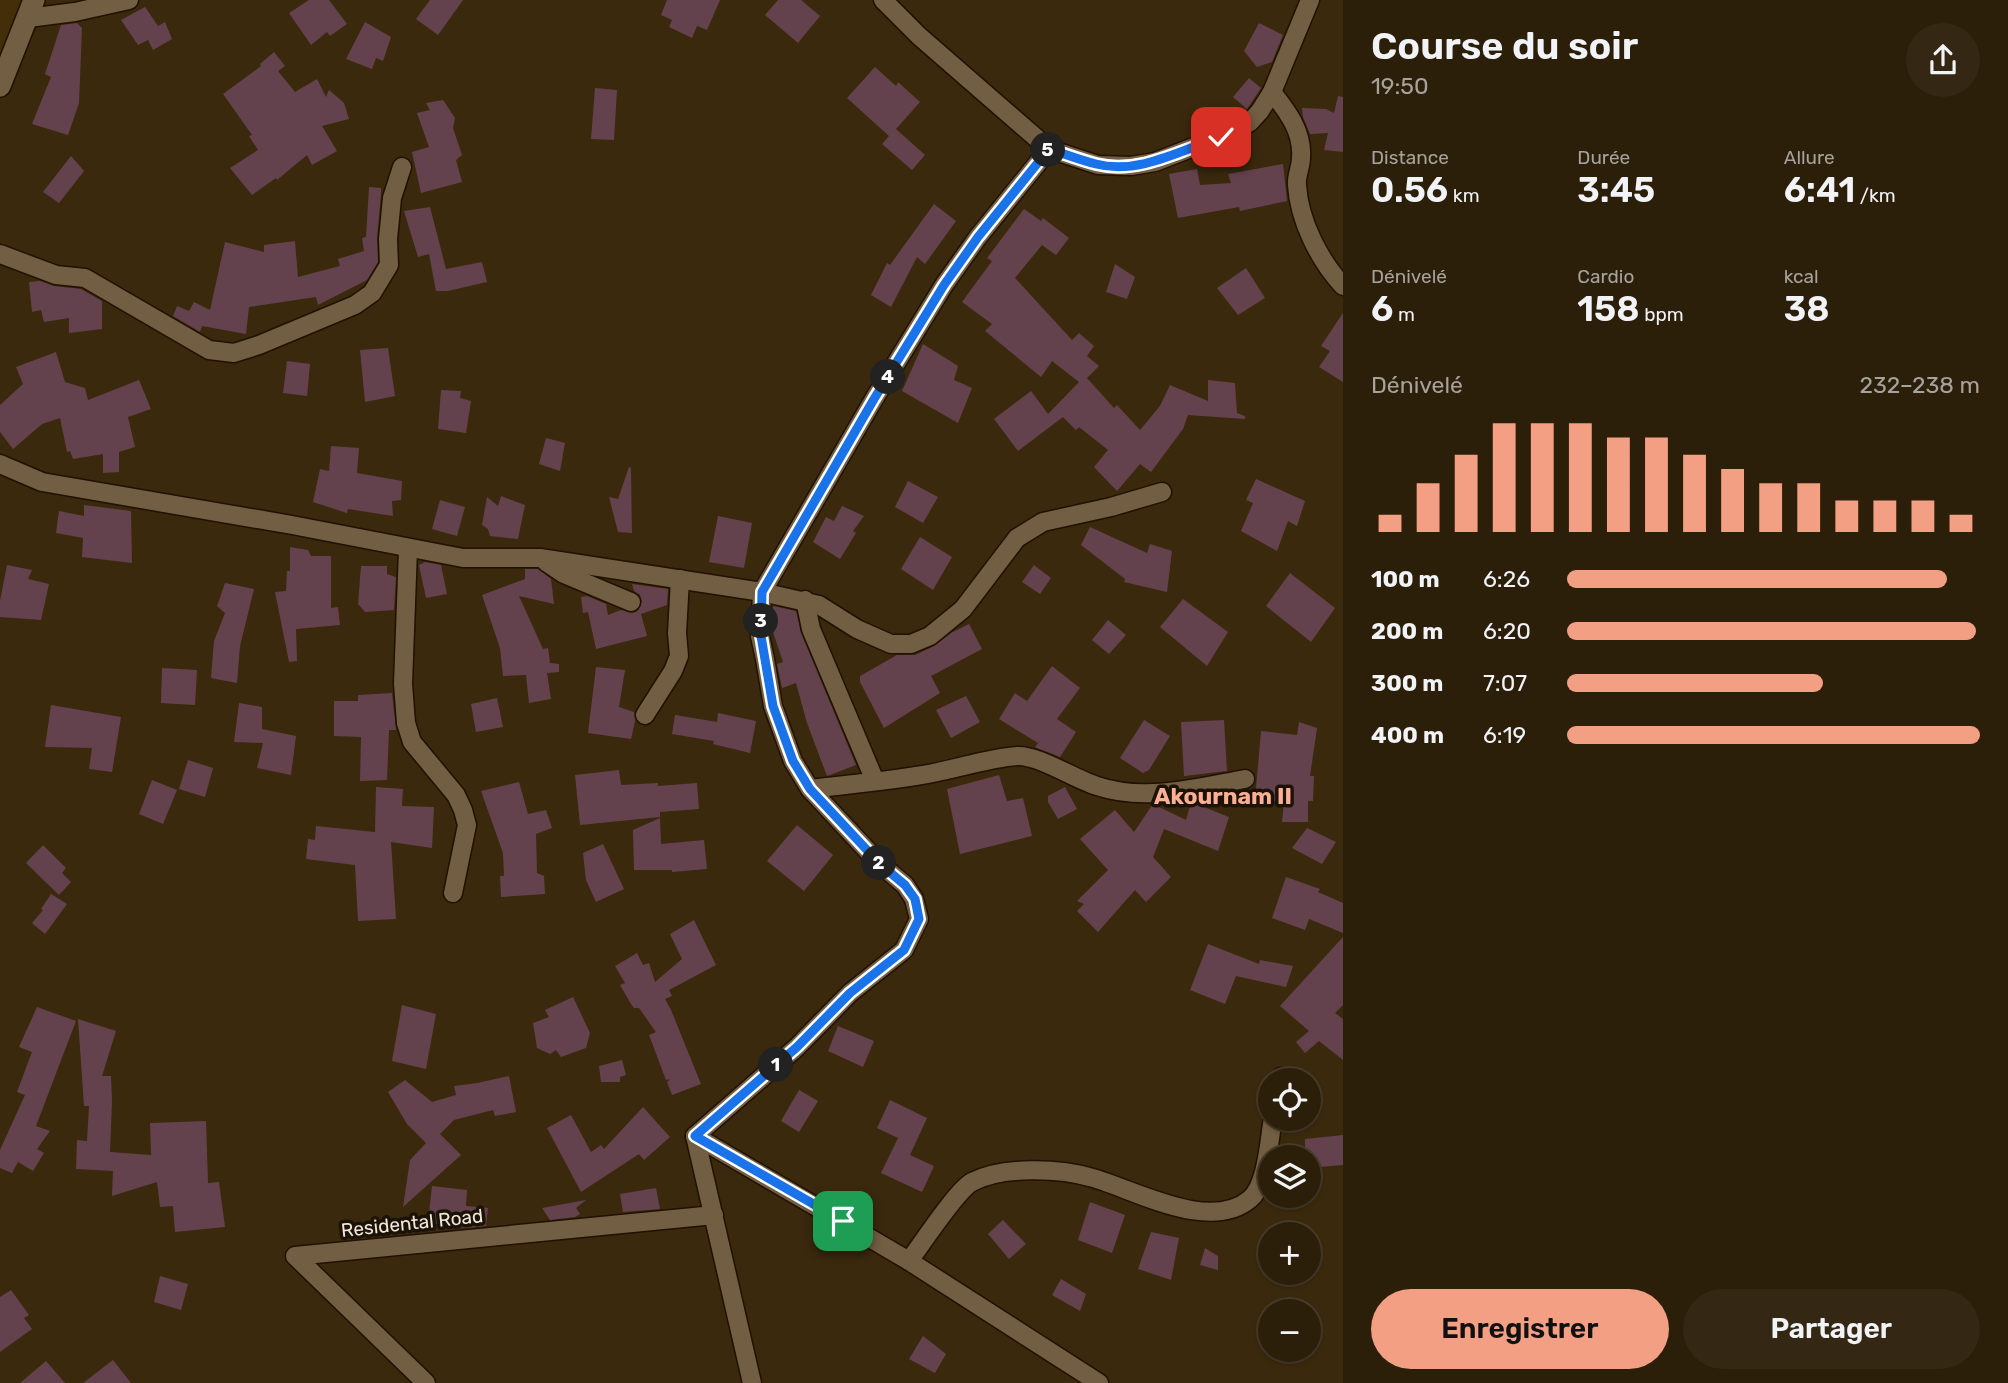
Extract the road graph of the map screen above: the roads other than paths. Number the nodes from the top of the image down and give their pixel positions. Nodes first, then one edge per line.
1 (128, 0) edge
2 (883, 0) edge
3 (1310, 0) edge
4 (31, 9) edge
5 (0, 86) edge
6 (1272, 92) junction
7 (1049, 149) junction
8 (402, 167) dead end
9 (0, 254) edge
10 (1343, 286) edge
11 (0, 464) edge
12 (1161, 492) dead end
13 (408, 549) junction
14 (540, 558) junction
15 (680, 579) junction
16 (762, 592) junction
17 (805, 600) junction
18 (631, 602) dead end
19 (645, 715) dead end
20 (1245, 779) dead end
21 (875, 781) junction
22 (810, 789) junction
23 (453, 892) dead end
24 (1271, 1131) edge
25 (695, 1136) junction
26 (714, 1215) junction
27 (909, 1261) junction
28 (426, 1383) edge
29 (752, 1383) edge
30 (1099, 1383) edge

1 - 4 street
2 - 7 street
3 - 6 street
4 - 5 street
6 - 7 street
6 - 10 street
7 - 16 street
8 - 9 street
11 - 13 street
12 - 17 street
13 - 14 street
13 - 23 street
14 - 15 street
14 - 18 street
15 - 16 street
15 - 19 street
16 - 17 street
16 - 22 street
17 - 21 street
20 - 21 street
21 - 22 street
22 - 25 street
24 - 27 street
25 - 26 street
25 - 27 street
26 - 28 street, Residental Road
26 - 29 street
27 - 30 street

